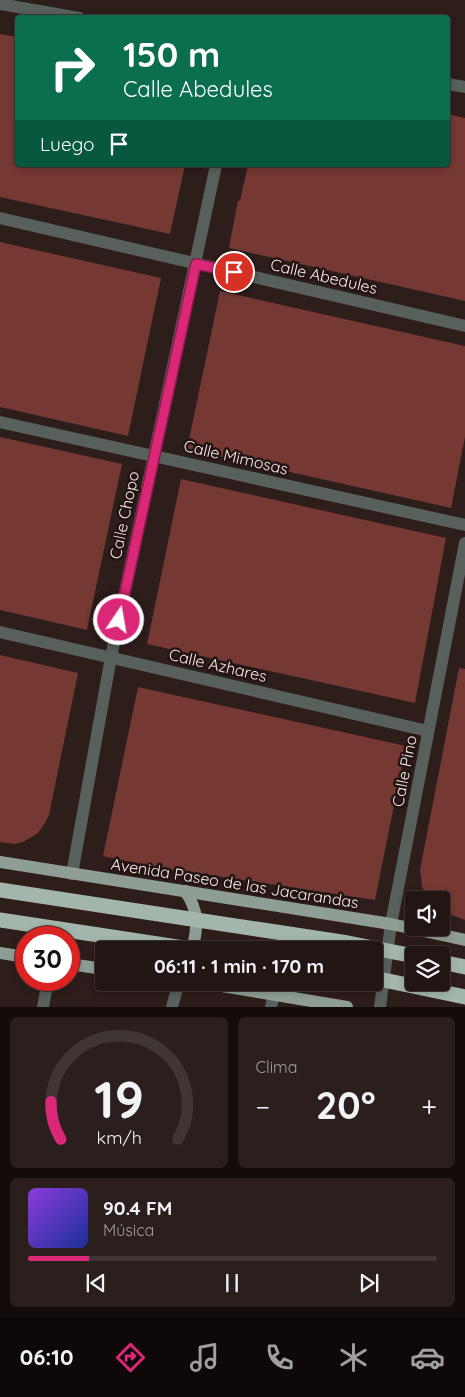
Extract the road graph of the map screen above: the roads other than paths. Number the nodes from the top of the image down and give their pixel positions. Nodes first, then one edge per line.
1 (0, 4) edge
2 (62, 15) edge
3 (450, 84) edge
4 (465, 87) edge
5 (216, 167) edge
6 (0, 218) edge
7 (196, 264) junction
8 (465, 326) edge
9 (0, 422) edge
10 (153, 456) junction
11 (465, 525) edge
12 (465, 543) edge
13 (0, 632) edge
14 (111, 657) junction
15 (428, 731) junction
16 (0, 862) edge
17 (72, 874) junction
18 (0, 890) edge
19 (185, 891) junction
20 (0, 920) edge
21 (391, 924) junction
22 (465, 940) edge
23 (139, 941) edge
24 (195, 941) edge
25 (0, 953) edge
26 (405, 954) edge
27 (15, 955) edge
28 (450, 964) edge
29 (80, 966) edge
30 (465, 967) edge
31 (95, 968) edge
32 (383, 980) edge
33 (46, 991) edge
34 (176, 991) edge
35 (255, 991) edge
36 (274, 994) junction
37 (465, 997) edge
38 (43, 1007) edge
39 (172, 1007) edge
40 (271, 1007) edge
41 (347, 1007) edge
42 (380, 1007) edge

1 - 2 street
3 - 4 street
5 - 7 street, Calle Chopo
6 - 7 street, Calle Abedules
7 - 8 street, Calle Abedules
7 - 10 street, Calle Chopo
9 - 10 street, Calle Mimosas
10 - 11 street, Calle Mimosas
10 - 14 street, Calle Chopo
12 - 15 street, Calle Pino
13 - 14 street, Calle Azhares
14 - 15 street, Calle Azhares
14 - 17 street, Calle Chopo
15 - 21 street, Calle Pino
16 - 17 main road, Avenida Paseo de las Jacarandas
17 - 19 main road, Avenida Paseo de las Jacarandas
18 - 26 highway
19 - 21 main road, Avenida Paseo de las Jacarandas
19 - 24 main road
20 - 23 highway
21 - 22 main road, Avenida Paseo de las Jacarandas
21 - 42 street, Calle Pino
25 - 27 main road
28 - 30 highway
29 - 31 main road
32 - 37 highway
33 - 38 street
34 - 39 street
35 - 36 main road
36 - 40 street
36 - 41 main road

